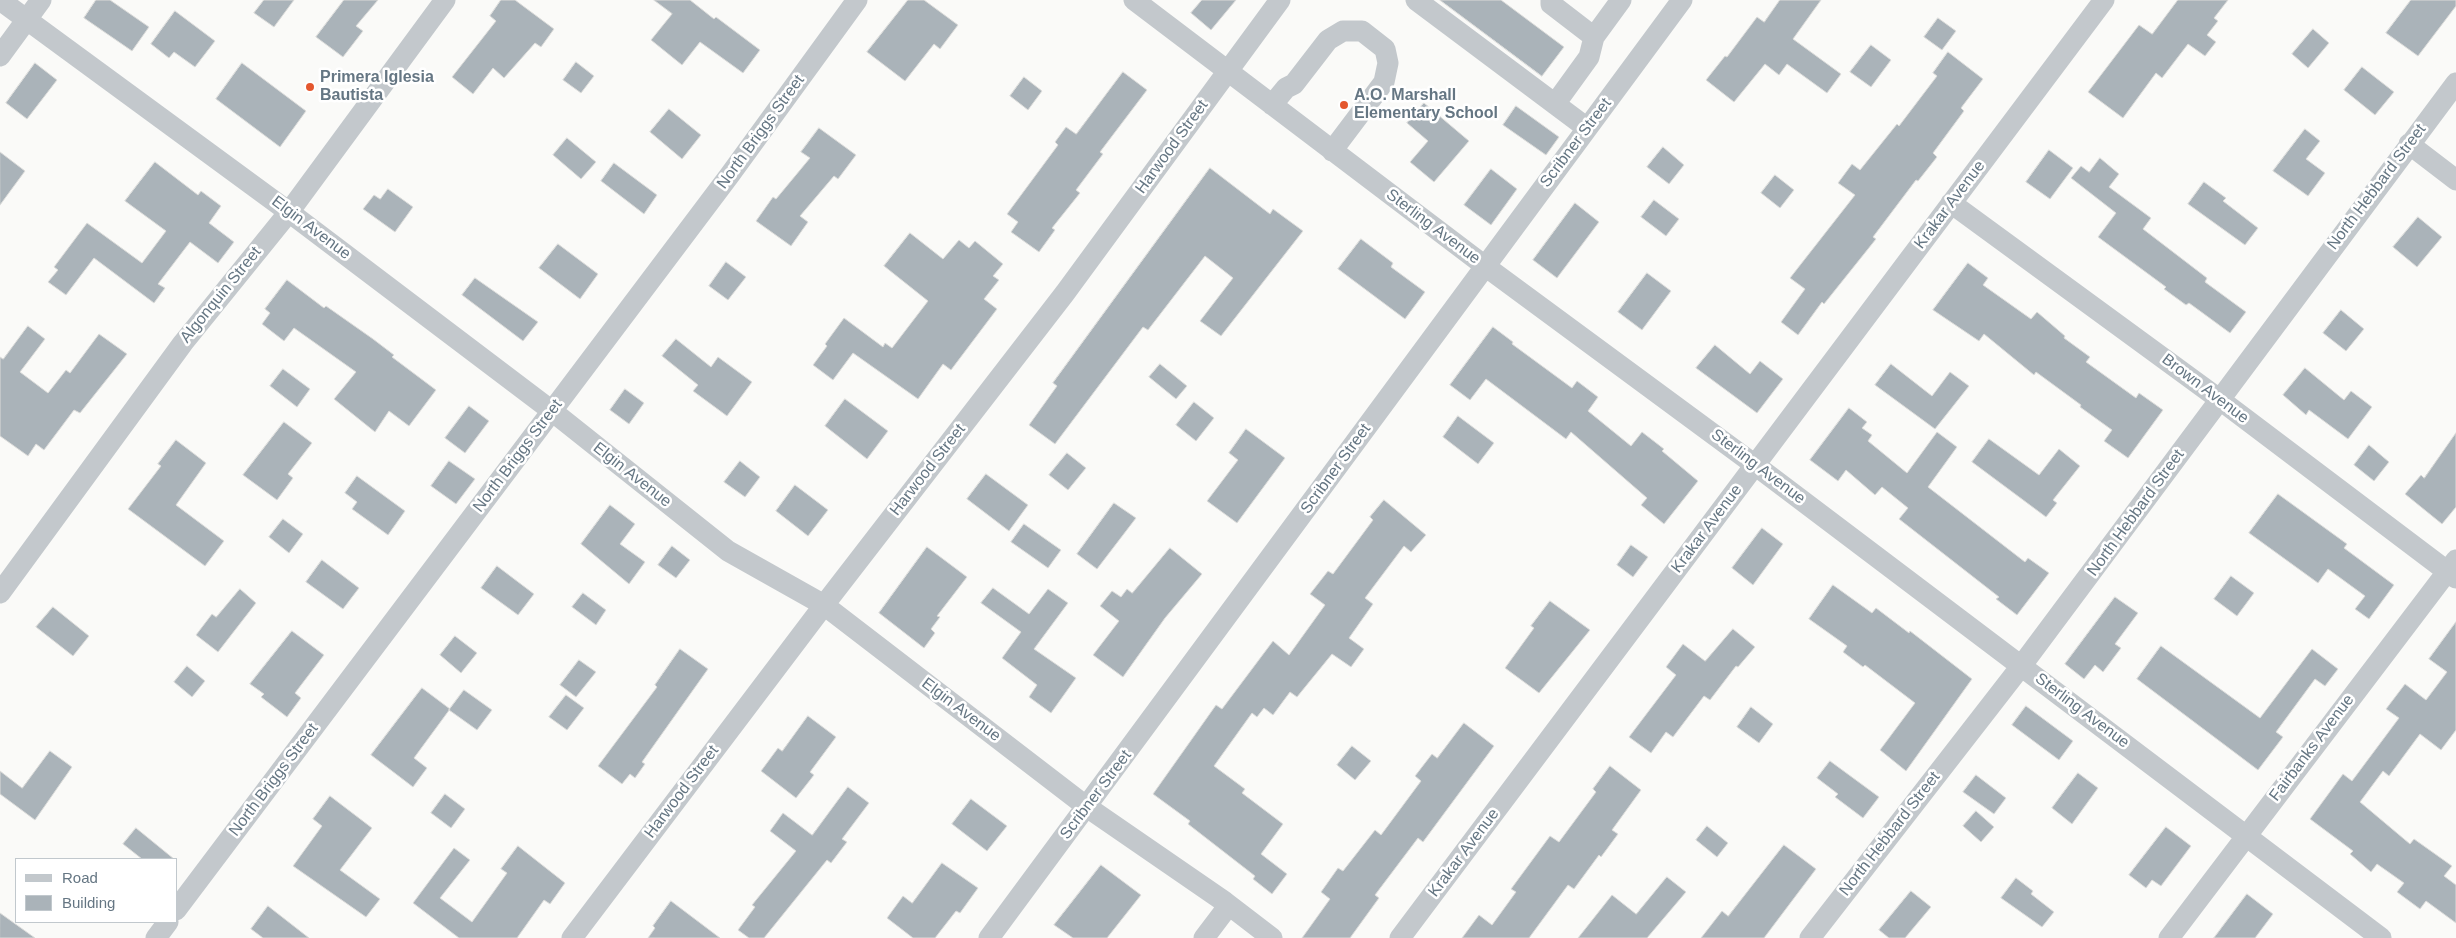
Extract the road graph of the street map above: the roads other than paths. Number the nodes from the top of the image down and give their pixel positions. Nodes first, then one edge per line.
1 (0, 0) edge
2 (41, 0) edge
3 (445, 0) edge
4 (857, 0) edge
5 (1134, 0) edge
6 (1280, 0) edge
7 (1416, 0) edge
8 (1551, 0) edge
9 (1621, 0) edge
10 (1682, 0) edge
11 (2104, 0) edge
12 (27, 20) junction
13 (1594, 36) junction
14 (0, 56) edge
15 (1227, 71) junction
16 (2456, 82) edge
17 (1554, 104) junction
18 (1277, 108) junction
19 (1587, 128) junction
20 (2409, 144) junction
21 (1332, 151) junction
22 (2456, 180) edge
23 (1951, 203) junction
24 (289, 212) junction
25 (1485, 266) junction
26 (2219, 399) junction
27 (552, 411) junction
28 (1755, 465) junction
29 (2453, 570) edge
30 (0, 593) edge
31 (824, 605) junction
32 (2022, 666) junction
33 (1087, 807) junction
34 (2246, 836) junction
35 (1230, 905) junction
36 (178, 907) edge
37 (167, 923) edge
38 (1818, 935) edge
39 (156, 938) edge
40 (572, 938) edge
41 (989, 938) edge
42 (1204, 938) edge
43 (1272, 938) edge
44 (1400, 938) edge
45 (2169, 938) edge
46 (2381, 938) edge

1 - 12 street, Elgin Avenue
2 - 12 street
3 - 24 street, Algonquin Street
4 - 27 street, North Briggs Street
5 - 15 street, Sterling Avenue
6 - 15 street, Harwood Street
7 - 17 street
8 - 13 street
9 - 13 street
10 - 19 street, Scribner Street
11 - 23 street, Krakar Avenue
12 - 14 street
12 - 24 street, Elgin Avenue
13 - 17 street
15 - 18 street, Sterling Avenue
15 - 31 street, Harwood Street
16 - 20 street, North Hebbard Street
17 - 19 street
18 - 21 street, Sterling Avenue
18 - 21 street
19 - 25 street, Scribner Street
20 - 22 street
20 - 26 street, North Hebbard Street
21 - 25 street, Sterling Avenue
23 - 26 street, Brown Avenue
23 - 28 street, Krakar Avenue
24 - 27 street, Elgin Avenue
24 - 30 street, Algonquin Street
25 - 28 street, Sterling Avenue
25 - 33 street, Scribner Street
26 - 29 street, Brown Avenue
26 - 32 street, North Hebbard Street
27 - 31 street, Elgin Avenue
27 - 36 street, North Briggs Street
28 - 32 street, Sterling Avenue
28 - 44 street, Krakar Avenue
29 - 34 street, Fairbanks Avenue
31 - 33 street, Elgin Avenue
31 - 40 street, Harwood Street
32 - 34 street, Sterling Avenue
32 - 38 street, North Hebbard Street
33 - 35 street, Elgin Avenue
33 - 41 street, Scribner Street
34 - 45 street, Fairbanks Avenue
34 - 46 street, Sterling Avenue
35 - 42 street
35 - 43 street, Elgin Avenue
37 - 39 street

